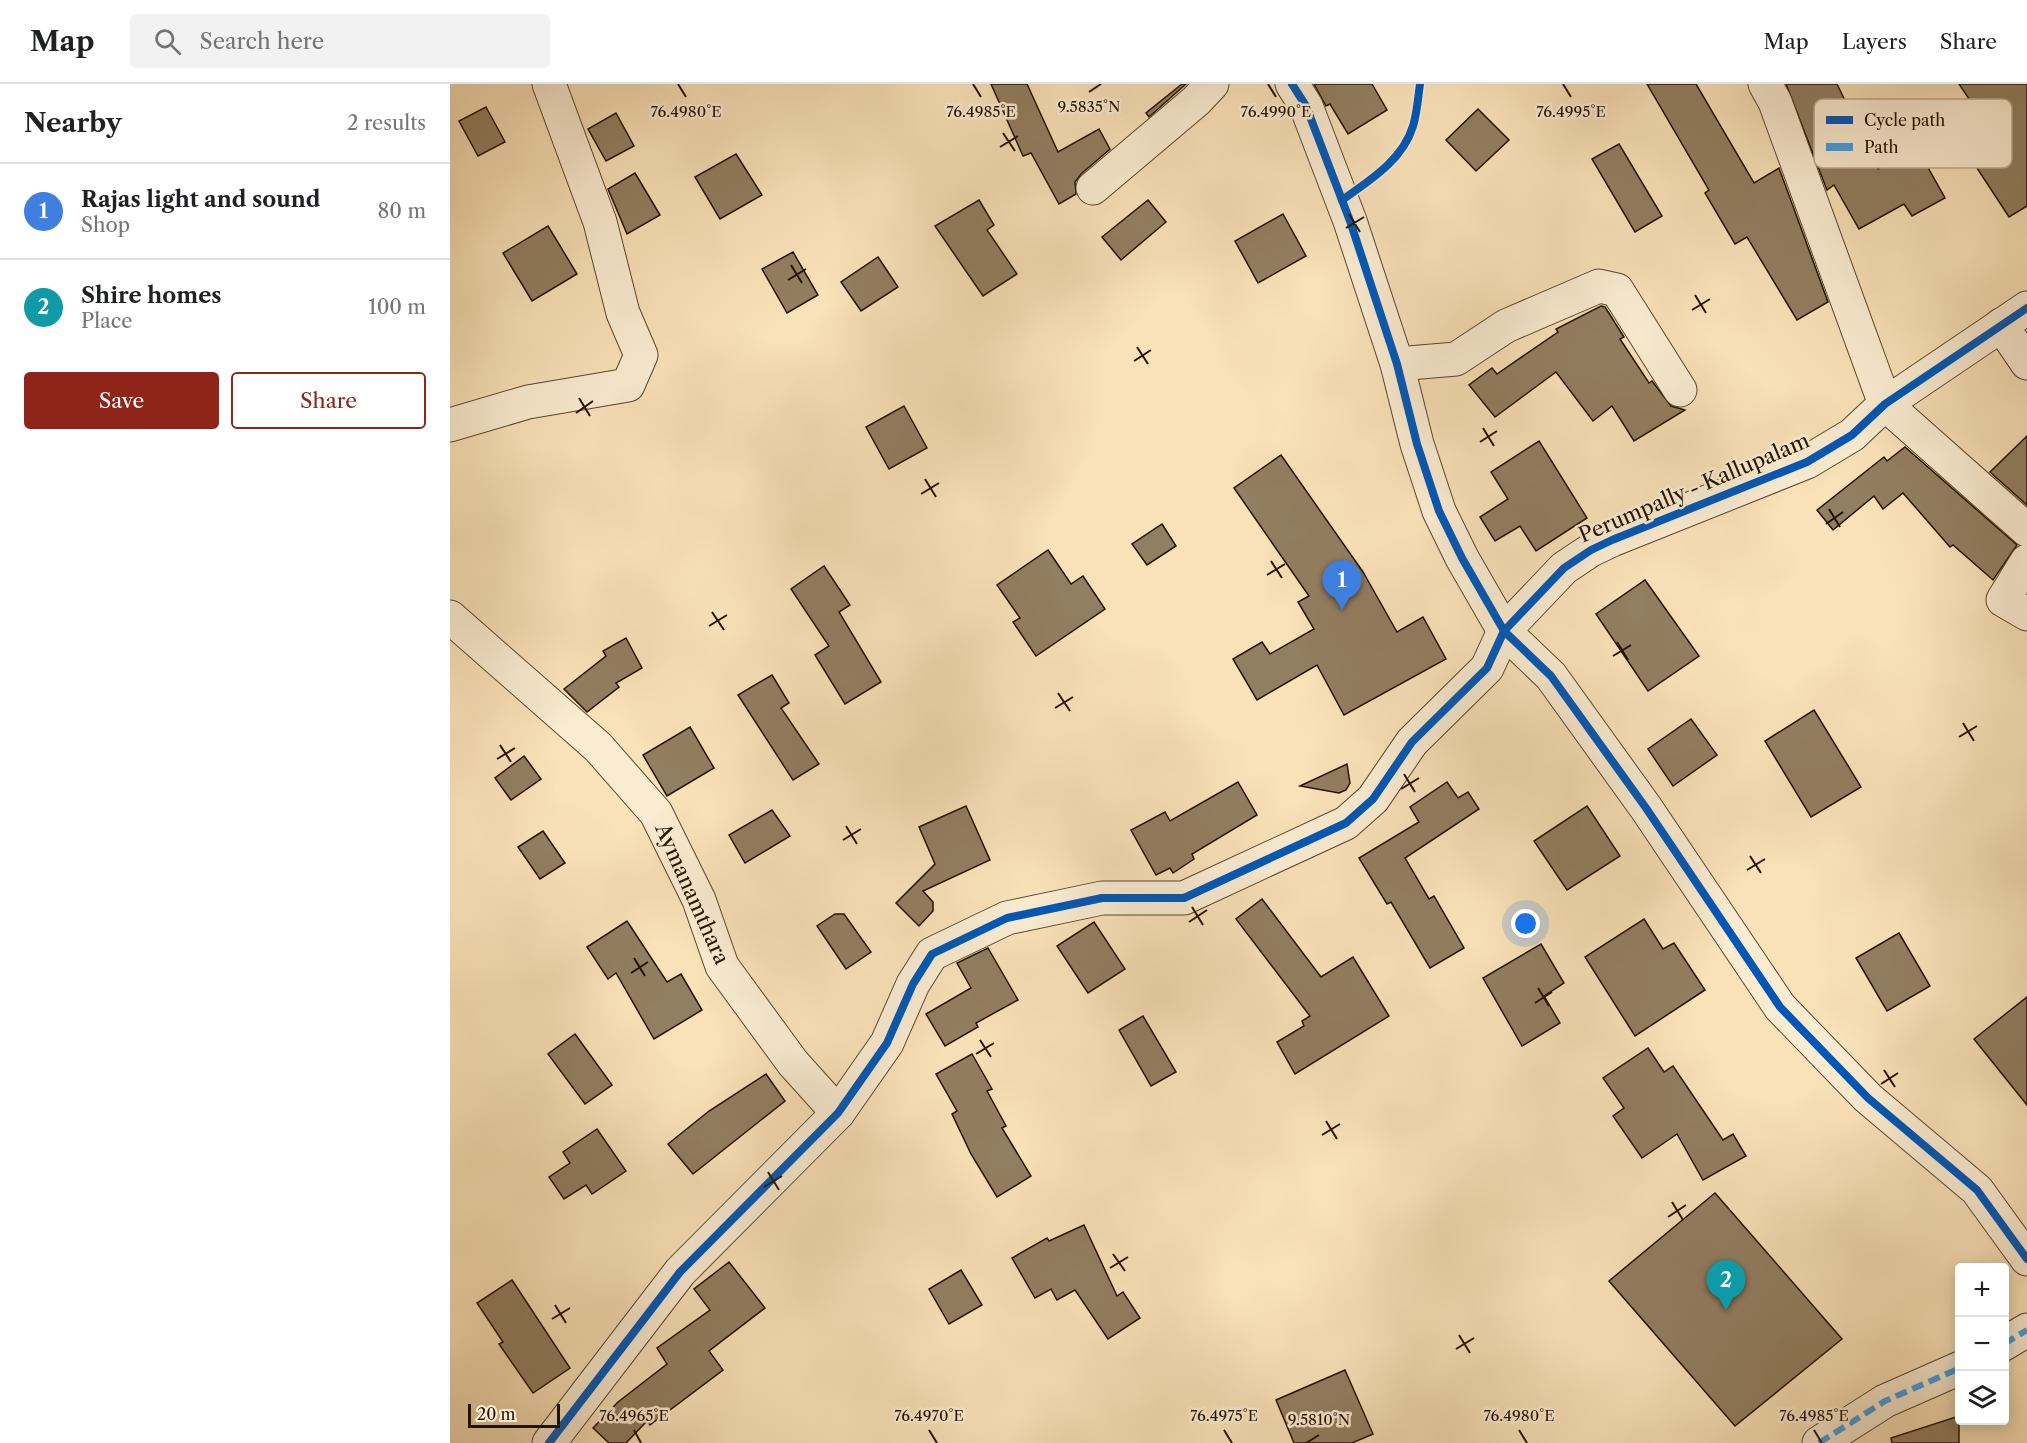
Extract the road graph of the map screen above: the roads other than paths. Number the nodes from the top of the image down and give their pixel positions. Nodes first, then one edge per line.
1 (549, 84) edge
2 (1212, 84) edge
3 (1292, 84) edge
4 (1765, 84) edge
5 (1093, 188) dead end
6 (2014, 316) edge
7 (2027, 363) edge
8 (1397, 364) junction
9 (1680, 390) dead end
10 (1885, 404) junction
11 (450, 425) edge
12 (2027, 530) edge
13 (2027, 561) edge
14 (2027, 614) edge
15 (450, 617) edge
16 (1503, 631) junction
17 (838, 1113) junction
18 (2027, 1259) edge
19 (2027, 1330) edge
20 (2009, 1341) edge
21 (1955, 1370) edge
22 (549, 1443) edge
23 (1819, 1443) edge

1 - 11 street
2 - 5 street
3 - 8 street
4 - 10 street
6 - 7 street
6 - 10 street, Perumpally - Kallupalam
8 - 9 street
8 - 16 street
10 - 12 street
10 - 16 street, Perumpally - Kallupalam
13 - 14 street
15 - 17 street, Aymanamthara
16 - 17 street
16 - 18 street
17 - 22 street
19 - 20 street
21 - 23 street

